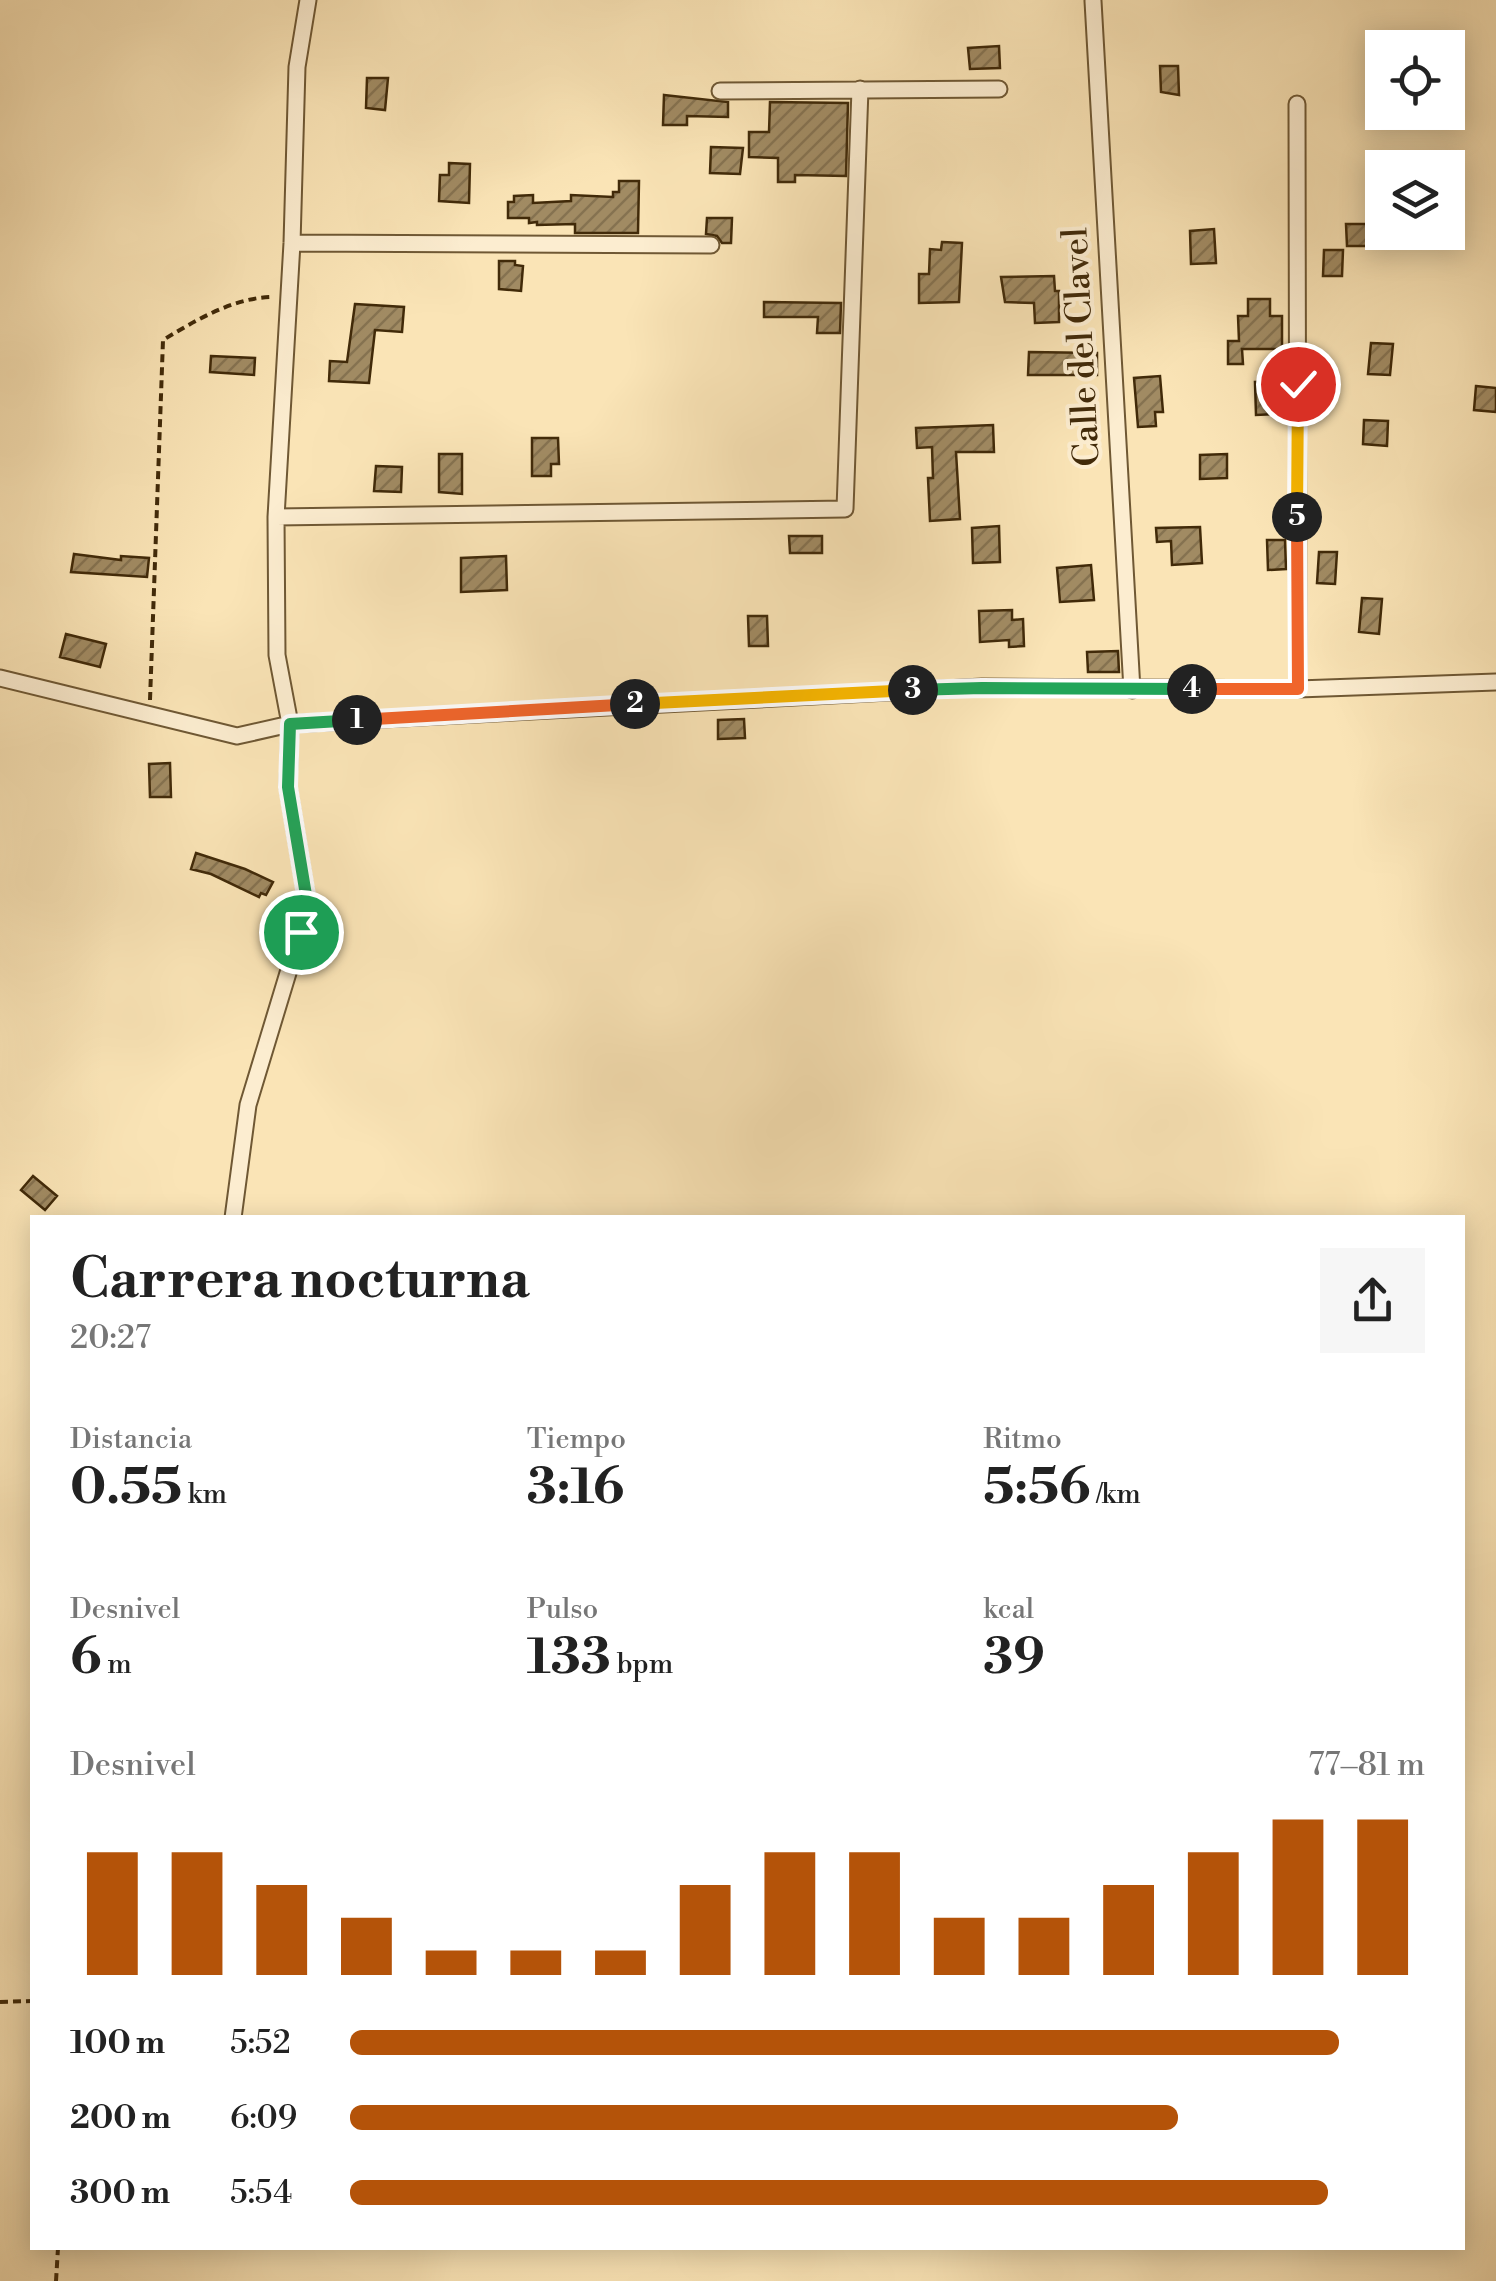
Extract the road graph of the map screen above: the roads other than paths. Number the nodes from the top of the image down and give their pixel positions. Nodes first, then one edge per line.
1 (308, 0) edge
2 (1093, 1) edge
3 (860, 89) junction
4 (999, 89) dead end
5 (720, 91) dead end
6 (1298, 104) dead end
7 (292, 243) junction
8 (711, 245) dead end
9 (276, 516) junction
10 (0, 678) edge
11 (1496, 682) edge
12 (1298, 689) junction
13 (1132, 690) junction
14 (290, 724) junction
15 (233, 1215) edge

1 - 7 street
2 - 13 street, Calle del Clavel
3 - 4 street
3 - 5 street
3 - 9 street
6 - 12 street
7 - 8 street
7 - 9 street
9 - 14 street
10 - 14 street
11 - 12 street
12 - 13 street
13 - 14 street
14 - 15 street

